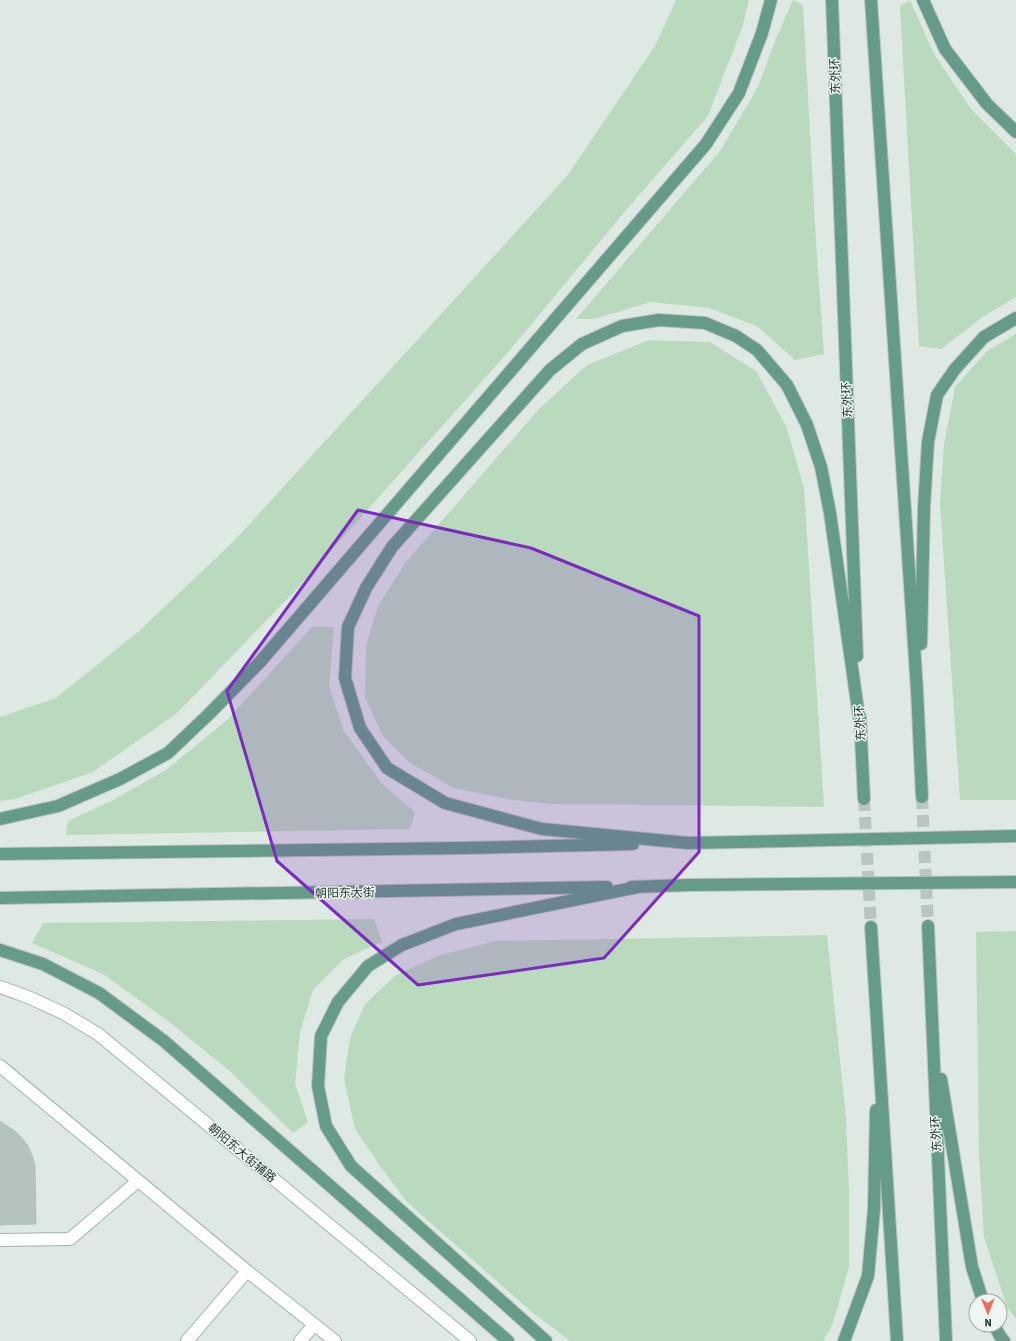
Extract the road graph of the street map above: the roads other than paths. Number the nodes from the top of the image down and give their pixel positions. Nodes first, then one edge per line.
1 (771, 0) edge
2 (832, 0) edge
3 (871, 0) edge
4 (923, 0) edge
5 (1016, 132) edge
6 (1016, 318) edge
7 (860, 724) junction
8 (919, 727) junction
9 (922, 798) tunnel mouth
10 (864, 799) tunnel mouth
11 (0, 819) edge
12 (1016, 836) edge
13 (688, 843) junction
14 (0, 854) edge
15 (1016, 882) edge
16 (638, 886) junction
17 (0, 898) edge
18 (928, 926) tunnel mouth
19 (871, 927) tunnel mouth
20 (0, 950) edge
21 (0, 987) edge
22 (932, 1023) junction
23 (878, 1027) junction
24 (0, 1066) edge
25 (138, 1181) junction
26 (0, 1240) edge
27 (247, 1271) junction
28 (980, 1293) edge
29 (314, 1325) junction
30 (187, 1341) edge
31 (300, 1341) edge
32 (335, 1341) edge
33 (470, 1341) edge
34 (508, 1341) edge
35 (546, 1341) edge
36 (844, 1341) edge
37 (897, 1341) edge
38 (946, 1341) edge

1 - 11 main road
2 - 7 main road, 东外环
3 - 8 main road
4 - 5 main road
6 - 8 main road
7 - 10 main road, 东外环
7 - 13 main road
8 - 9 main road
12 - 13 main road, bridge
13 - 14 main road
15 - 16 main road, 朝阳东大街, bridge
16 - 17 main road, 朝阳东大街
16 - 35 main road
18 - 22 main road, 东外环
19 - 23 main road
20 - 34 main road
21 - 33 street, 朝阳东大街辅路
22 - 28 main road
22 - 38 main road, 东外环
23 - 36 main road
23 - 37 main road
24 - 25 street
25 - 26 street
25 - 27 street
27 - 29 street
27 - 30 street
29 - 31 street
29 - 32 street

